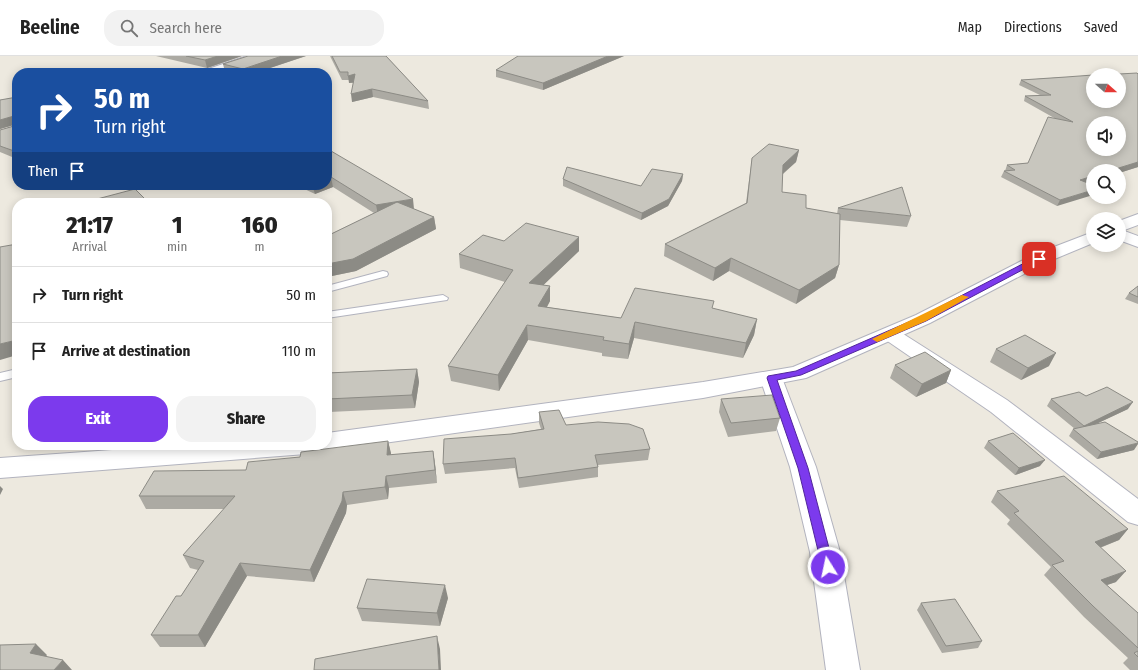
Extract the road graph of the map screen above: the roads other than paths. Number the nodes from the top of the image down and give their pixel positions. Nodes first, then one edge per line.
1 (257, 56) edge
2 (221, 68) edge
3 (1138, 219) edge
4 (1126, 223) edge
5 (1126, 237) edge
6 (1086, 240) edge
7 (1138, 242) edge
8 (383, 274) dead end
9 (332, 288) edge
10 (443, 298) dead end
11 (332, 314) edge
12 (890, 334) junction
13 (12, 374) edge
14 (0, 376) edge
15 (771, 378) junction
16 (332, 441) edge
17 (239, 450) edge
18 (0, 468) edge
19 (1138, 514) edge
20 (843, 670) edge

1 - 2 street
3 - 4 street
5 - 7 street
6 - 12 street
8 - 9 lane
10 - 11 lane
12 - 15 street
12 - 19 street
13 - 14 lane
15 - 16 street
15 - 20 street
17 - 18 street

